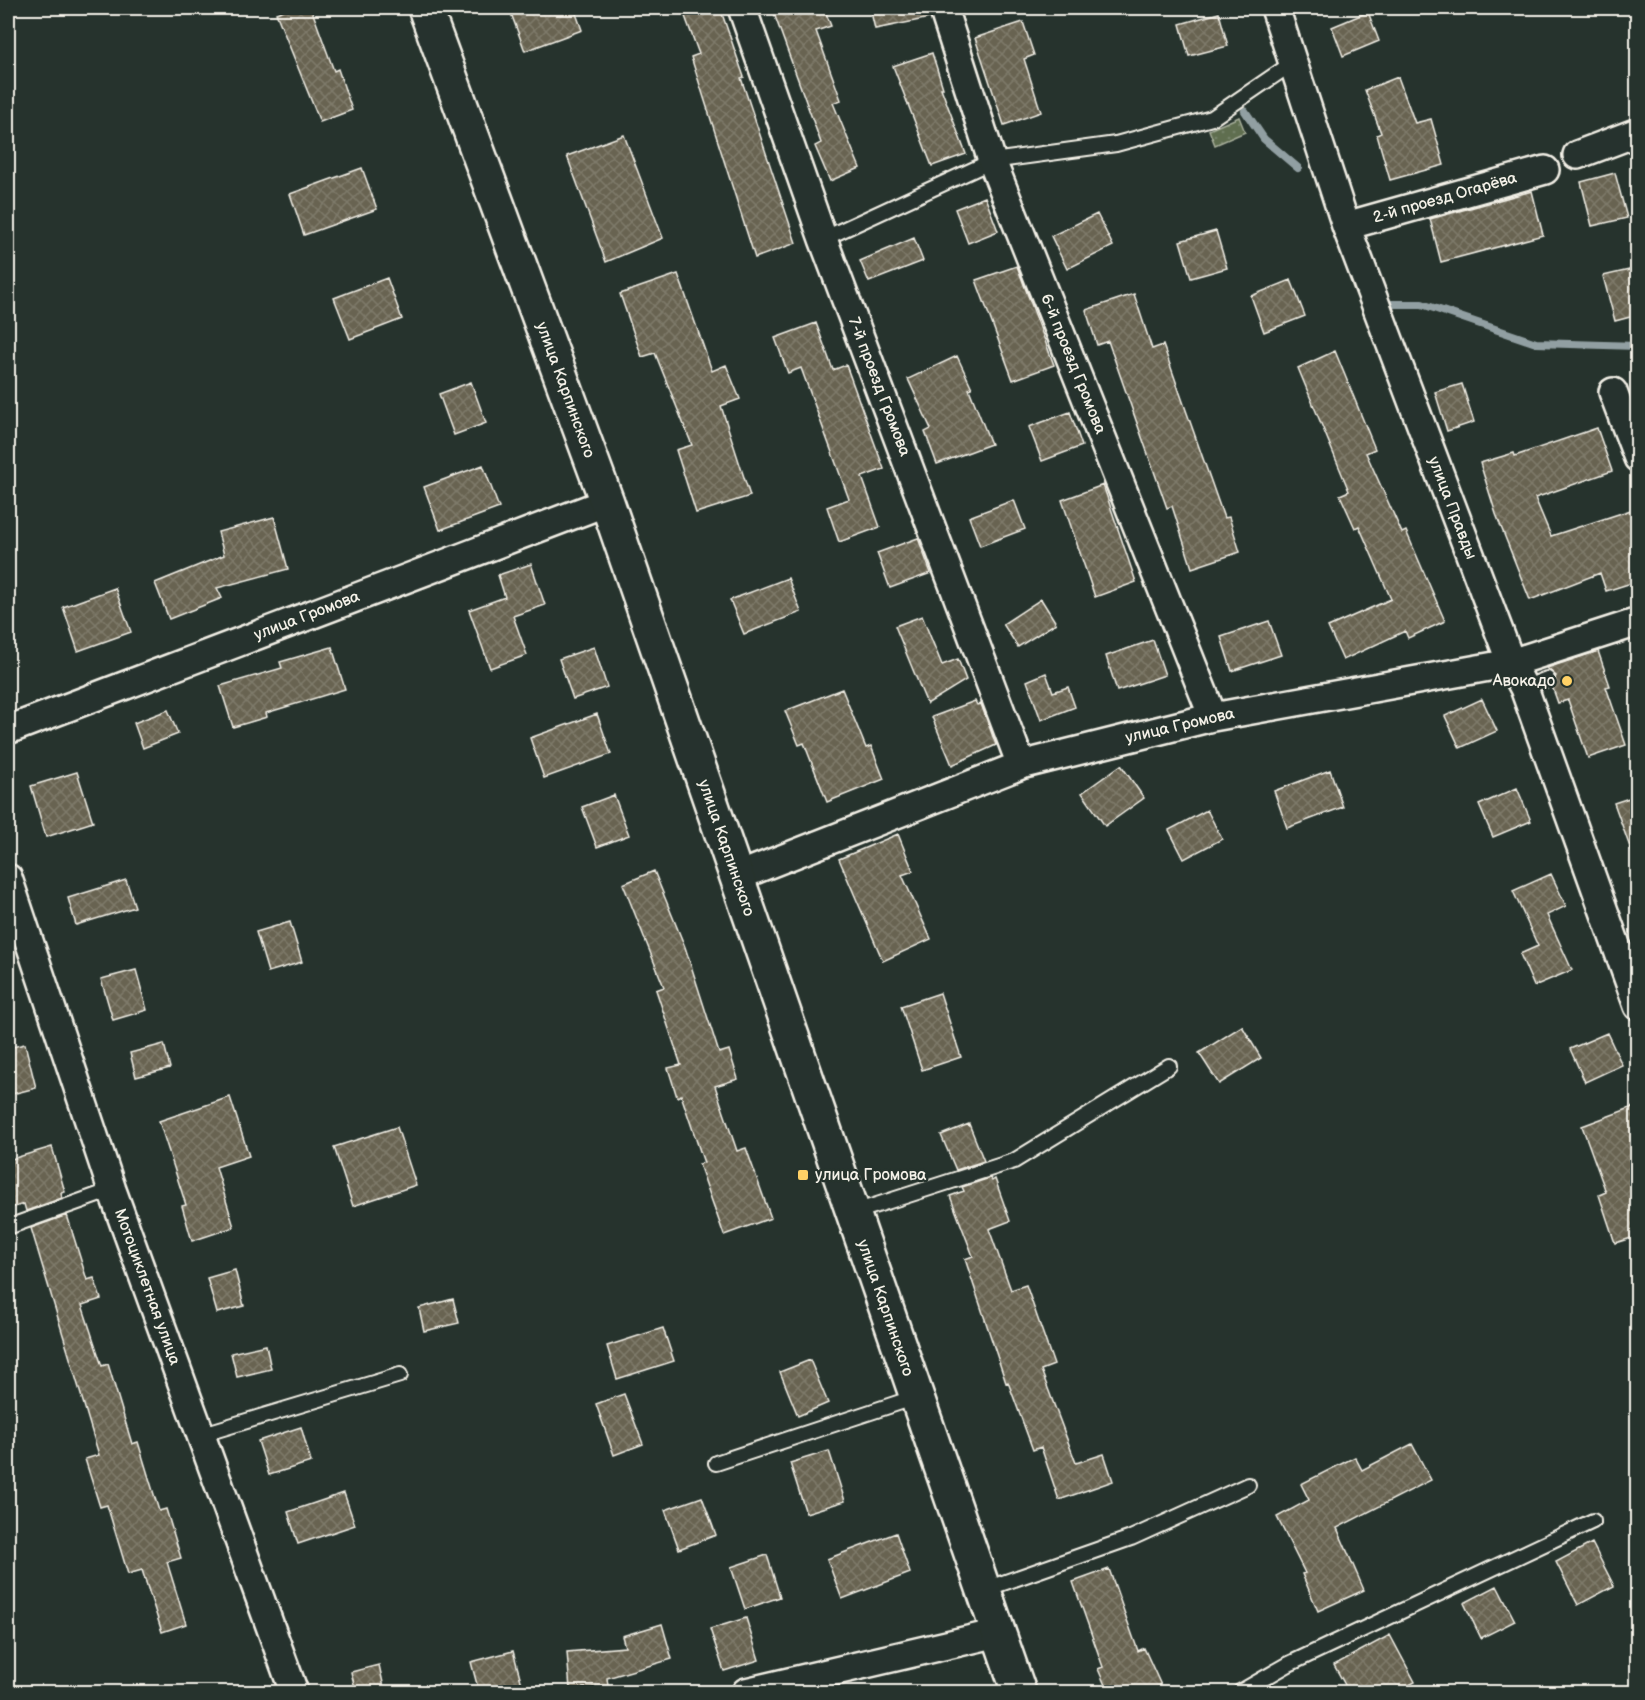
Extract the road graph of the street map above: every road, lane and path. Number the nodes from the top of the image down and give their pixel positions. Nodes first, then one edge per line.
1 (425, 8) edge
2 (742, 8) edge
3 (943, 8) edge
4 (1275, 8) edge
5 (1294, 62) junction
6 (1638, 132) edge
7 (1577, 154) dead end
8 (992, 161) junction
9 (1545, 170) dead end
10 (1346, 226) junction
11 (823, 239) junction
12 (1613, 392) dead end
13 (1638, 458) edge
14 (607, 502) junction
15 (1637, 624) edge
16 (1510, 663) junction
17 (1213, 717) junction
18 (8, 730) edge
19 (1021, 765) junction
20 (736, 877) junction
21 (8, 878) edge
22 (1638, 1006) edge
23 (1169, 1066) dead end
24 (112, 1190) junction
25 (852, 1213) junction
26 (8, 1227) edge
27 (400, 1375) dead end
28 (916, 1397) junction
29 (200, 1435) junction
30 (716, 1463) dead end
31 (1248, 1485) dead end
32 (1593, 1521) dead end
33 (983, 1590) junction
34 (998, 1633) junction
35 (294, 1692) edge
36 (746, 1692) edge
37 (1018, 1692) edge
38 (1240, 1692) edge

1 - 14 main road, улица Карпинского
2 - 11 street, 7-й проезд Громова
3 - 8 street, 6-й проезд Громова
4 - 5 street, улица Правды
5 - 8 lane
5 - 10 street, улица Правды
6 - 7 street
8 - 11 lane
8 - 17 street, 6-й проезд Громова
9 - 10 street, 2-й проезд Огарёва
10 - 16 street, улица Правды
11 - 19 street, 7-й проезд Громова
12 - 13 street
14 - 18 street, улица Громова
14 - 20 main road, улица Карпинского
15 - 16 street, улица Громова
16 - 17 street, улица Громова
16 - 22 street, улица Правды
17 - 19 street, улица Громова
19 - 20 street, улица Громова
20 - 25 main road, улица Карпинского
21 - 24 street, Мотоциклетная улица
23 - 25 lane
24 - 26 lane
24 - 29 street, Мотоциклетная улица
25 - 28 main road, улица Карпинского
27 - 29 lane
28 - 30 lane
28 - 33 main road, улица Карпинского
29 - 35 street, Мотоциклетная улица
31 - 33 lane
32 - 38 lane
33 - 34 main road, улица Карпинского
34 - 36 street
34 - 37 main road, улица Карпинского

